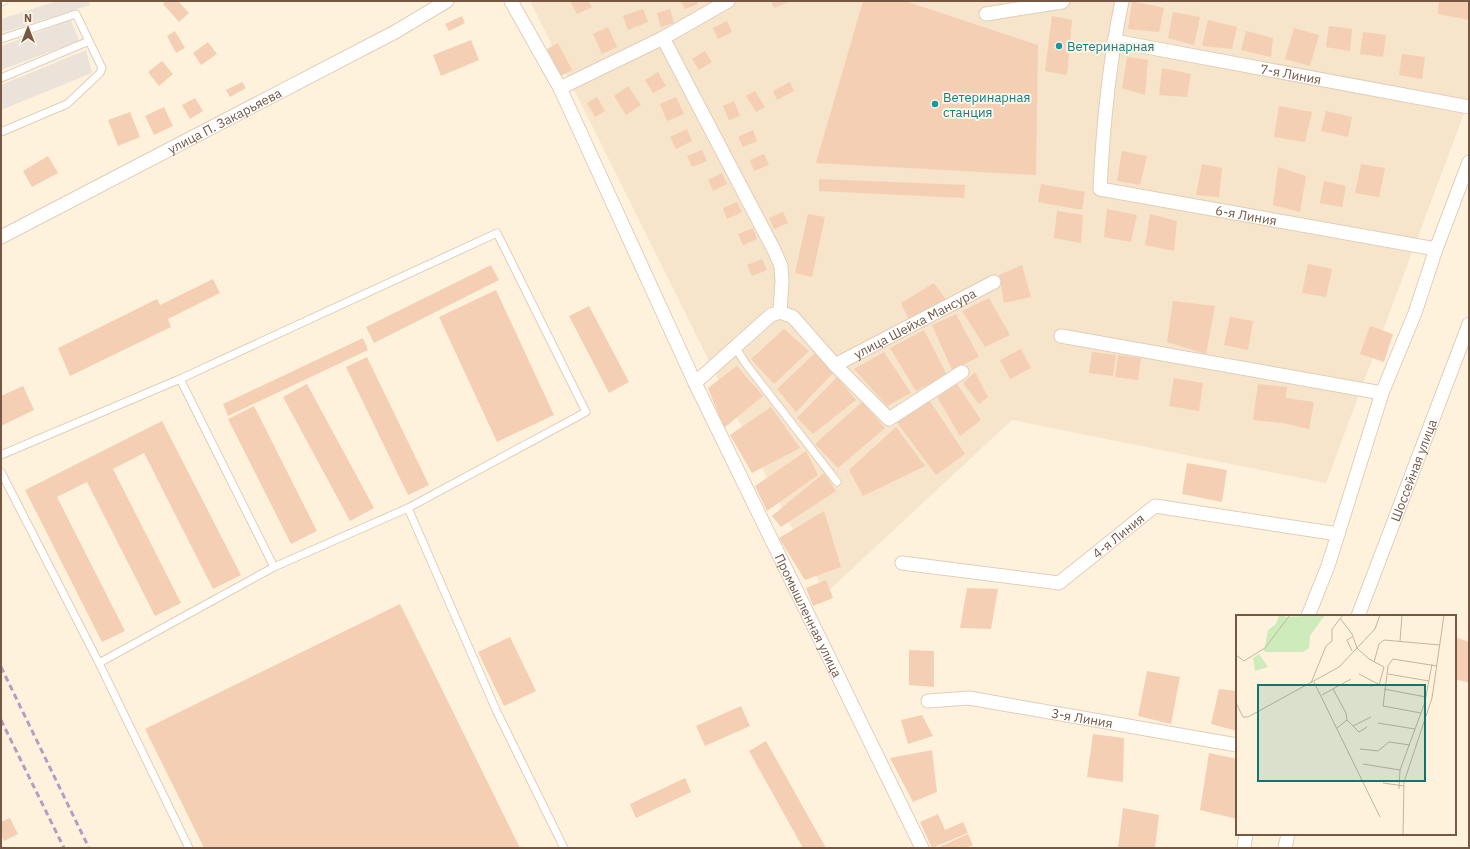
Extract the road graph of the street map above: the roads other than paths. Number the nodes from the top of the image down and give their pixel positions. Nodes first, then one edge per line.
1 (4, 1) edge
2 (447, 1) edge
3 (511, 1) edge
4 (728, 1) edge
5 (1062, 1) edge
6 (1122, 1) edge
7 (1, 2) edge
8 (986, 14) dead end
9 (662, 38) junction
10 (1, 39) edge
11 (89, 41) junction
12 (1114, 41) junction
13 (1, 78) edge
14 (560, 88) junction
15 (1469, 107) edge
16 (1, 132) edge
17 (1469, 162) edge
18 (1, 237) edge
19 (1436, 249) junction
20 (994, 282) dead end
21 (780, 312) junction
22 (1469, 324) edge
23 (1061, 336) dead end
24 (736, 347) junction
25 (835, 364) junction
26 (962, 372) dead end
27 (180, 379) junction
28 (695, 383) junction
29 (1382, 393) junction
30 (1, 455) edge
31 (1, 472) edge
32 (837, 482) dead end
33 (408, 508) junction
34 (1338, 534) junction
35 (902, 563) dead end
36 (274, 567) junction
37 (1308, 615) edge
38 (1358, 615) edge
39 (99, 663) junction
40 (928, 701) dead end
41 (1236, 745) edge
42 (1246, 835) edge
43 (1288, 835) edge
44 (188, 848) edge
45 (564, 848) edge
46 (922, 848) edge
47 (1244, 848) edge
48 (1285, 848) edge

1 - 7 lane
2 - 18 street, улица П. Закарьяева
3 - 14 street, Промышленная улица
4 - 9 street
5 - 8 street
6 - 12 street
9 - 14 street
9 - 21 street
10 - 11 lane
11 - 13 lane
11 - 16 lane
12 - 15 street, 7-я Линия
12 - 19 street, 6-я Линия
14 - 28 street, Промышленная улица
17 - 19 street
19 - 29 street
20 - 25 street, улица Шейха Мансура
21 - 24 street
21 - 25 street, улица Шейха Мансура
22 - 38 street, Шоссейная улица
23 - 29 street
24 - 28 street
24 - 32 lane
25 - 26 street, улица Шейха Мансура
27 - 30 lane
27 - 33 lane
27 - 36 lane
28 - 46 street, Промышленная улица
29 - 34 street
31 - 39 lane
33 - 36 lane
33 - 45 lane
34 - 35 street, 4-я Линия
34 - 37 street
36 - 39 lane
39 - 44 lane
40 - 41 street, 3-я Линия
42 - 47 street
43 - 48 street

